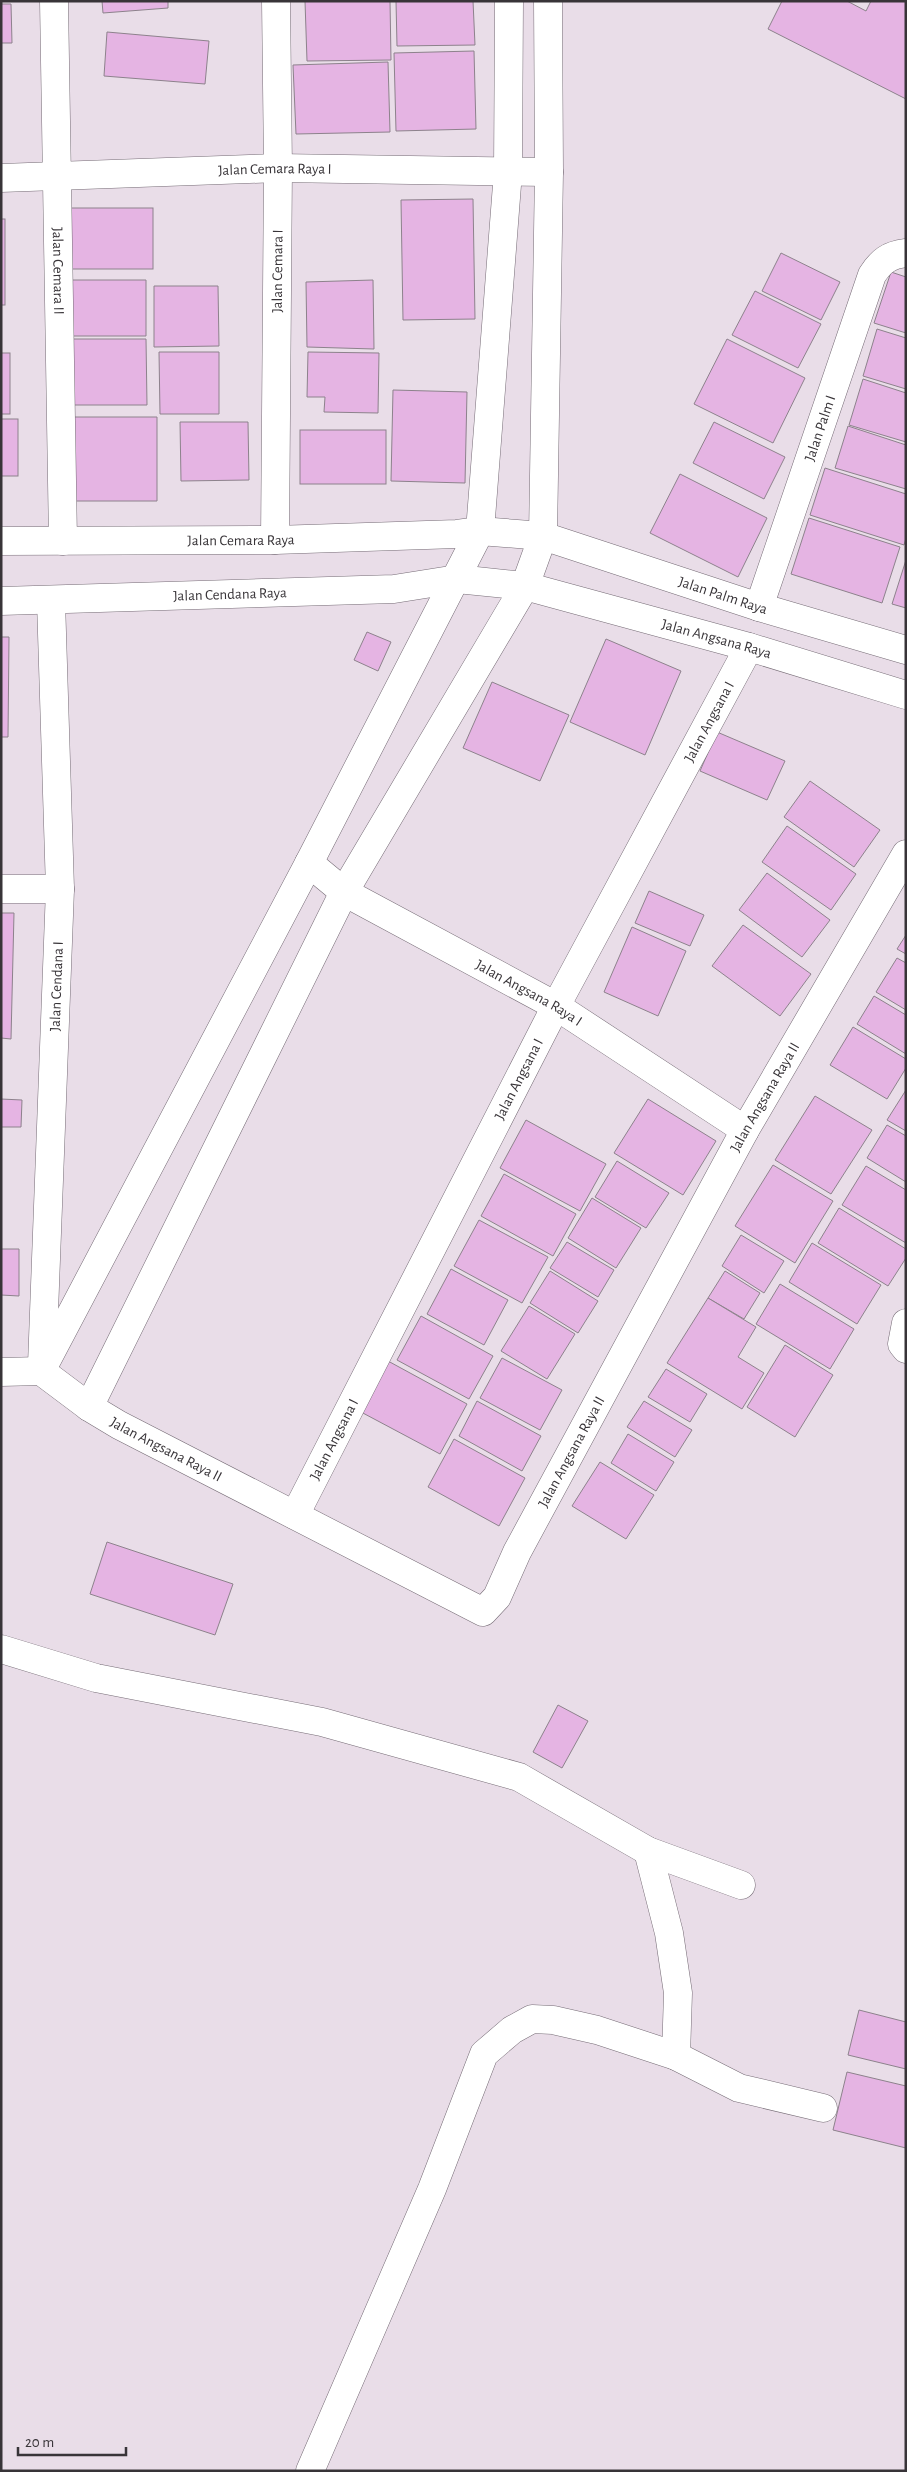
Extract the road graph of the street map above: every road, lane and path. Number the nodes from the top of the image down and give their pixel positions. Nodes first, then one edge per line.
1 (54, 1) edge
2 (276, 1) edge
3 (508, 1) edge
4 (548, 1) edge
5 (278, 168) junction
6 (508, 172) junction
7 (549, 172) junction
8 (58, 177) junction
9 (1, 178) edge
10 (898, 254) edge
11 (480, 531) junction
12 (543, 536) junction
13 (275, 540) junction
14 (62, 541) junction
15 (1, 542) edge
16 (457, 579) junction
17 (525, 586) junction
18 (1, 601) edge
19 (51, 601) junction
20 (759, 607) junction
21 (749, 647) junction
22 (906, 650) edge
23 (906, 695) edge
24 (906, 854) edge
25 (309, 863) junction
26 (1, 889) edge
27 (60, 889) junction
28 (344, 892) junction
29 (556, 1006) junction
30 (745, 1130) junction
31 (906, 1324) edge
32 (906, 1349) edge
33 (41, 1371) junction
34 (1, 1372) edge
35 (89, 1407) junction
36 (295, 1515) junction
37 (1, 1650) edge
38 (648, 1851) junction
39 (741, 1885) dead end
40 (676, 2056) junction
41 (822, 2108) dead end
42 (310, 2471) edge

1 - 8 street, Jalan Cemara II
2 - 5 street, Jalan Cemara I
3 - 6 street
4 - 7 street
5 - 6 street, Jalan Cemara Raya I
5 - 8 street, Jalan Cemara Raya I
5 - 13 street, Jalan Cemara I
6 - 7 street, Jalan Cemara Raya I
6 - 11 street
7 - 12 street
8 - 9 street, Jalan Cemara Raya I
8 - 14 street, Jalan Cemara II
10 - 20 street, Jalan Palm I
11 - 12 street, Jalan Cemara Raya
11 - 13 street, Jalan Cemara Raya
11 - 16 street
12 - 17 street
12 - 20 street, Jalan Palm Raya
13 - 14 street, Jalan Cemara Raya
14 - 15 street, Jalan Cemara Raya
16 - 17 street, Jalan Cendana Raya
16 - 19 street, Jalan Cendana Raya
16 - 25 street
17 - 21 street, Jalan Angsana Raya
17 - 28 street
18 - 19 street, Jalan Cendana Raya
19 - 27 street, Jalan Cendana I
20 - 22 street, Jalan Palm Raya
21 - 23 street, Jalan Angsana Raya
21 - 29 street, Jalan Angsana I
24 - 30 street, Jalan Angsana Raya II
25 - 28 street, Jalan Angsana Raya I
25 - 33 street
26 - 27 street
27 - 33 street, Jalan Cendana I
28 - 29 street, Jalan Angsana Raya I
28 - 35 street
29 - 30 street, Jalan Angsana Raya I
29 - 36 street, Jalan Angsana I
30 - 36 street, Jalan Angsana Raya II
31 - 32 street
33 - 34 street
33 - 35 street, Jalan Angsana Raya II
35 - 36 street, Jalan Angsana Raya II
37 - 38 street
38 - 39 street
38 - 40 street
40 - 41 street
40 - 42 street

